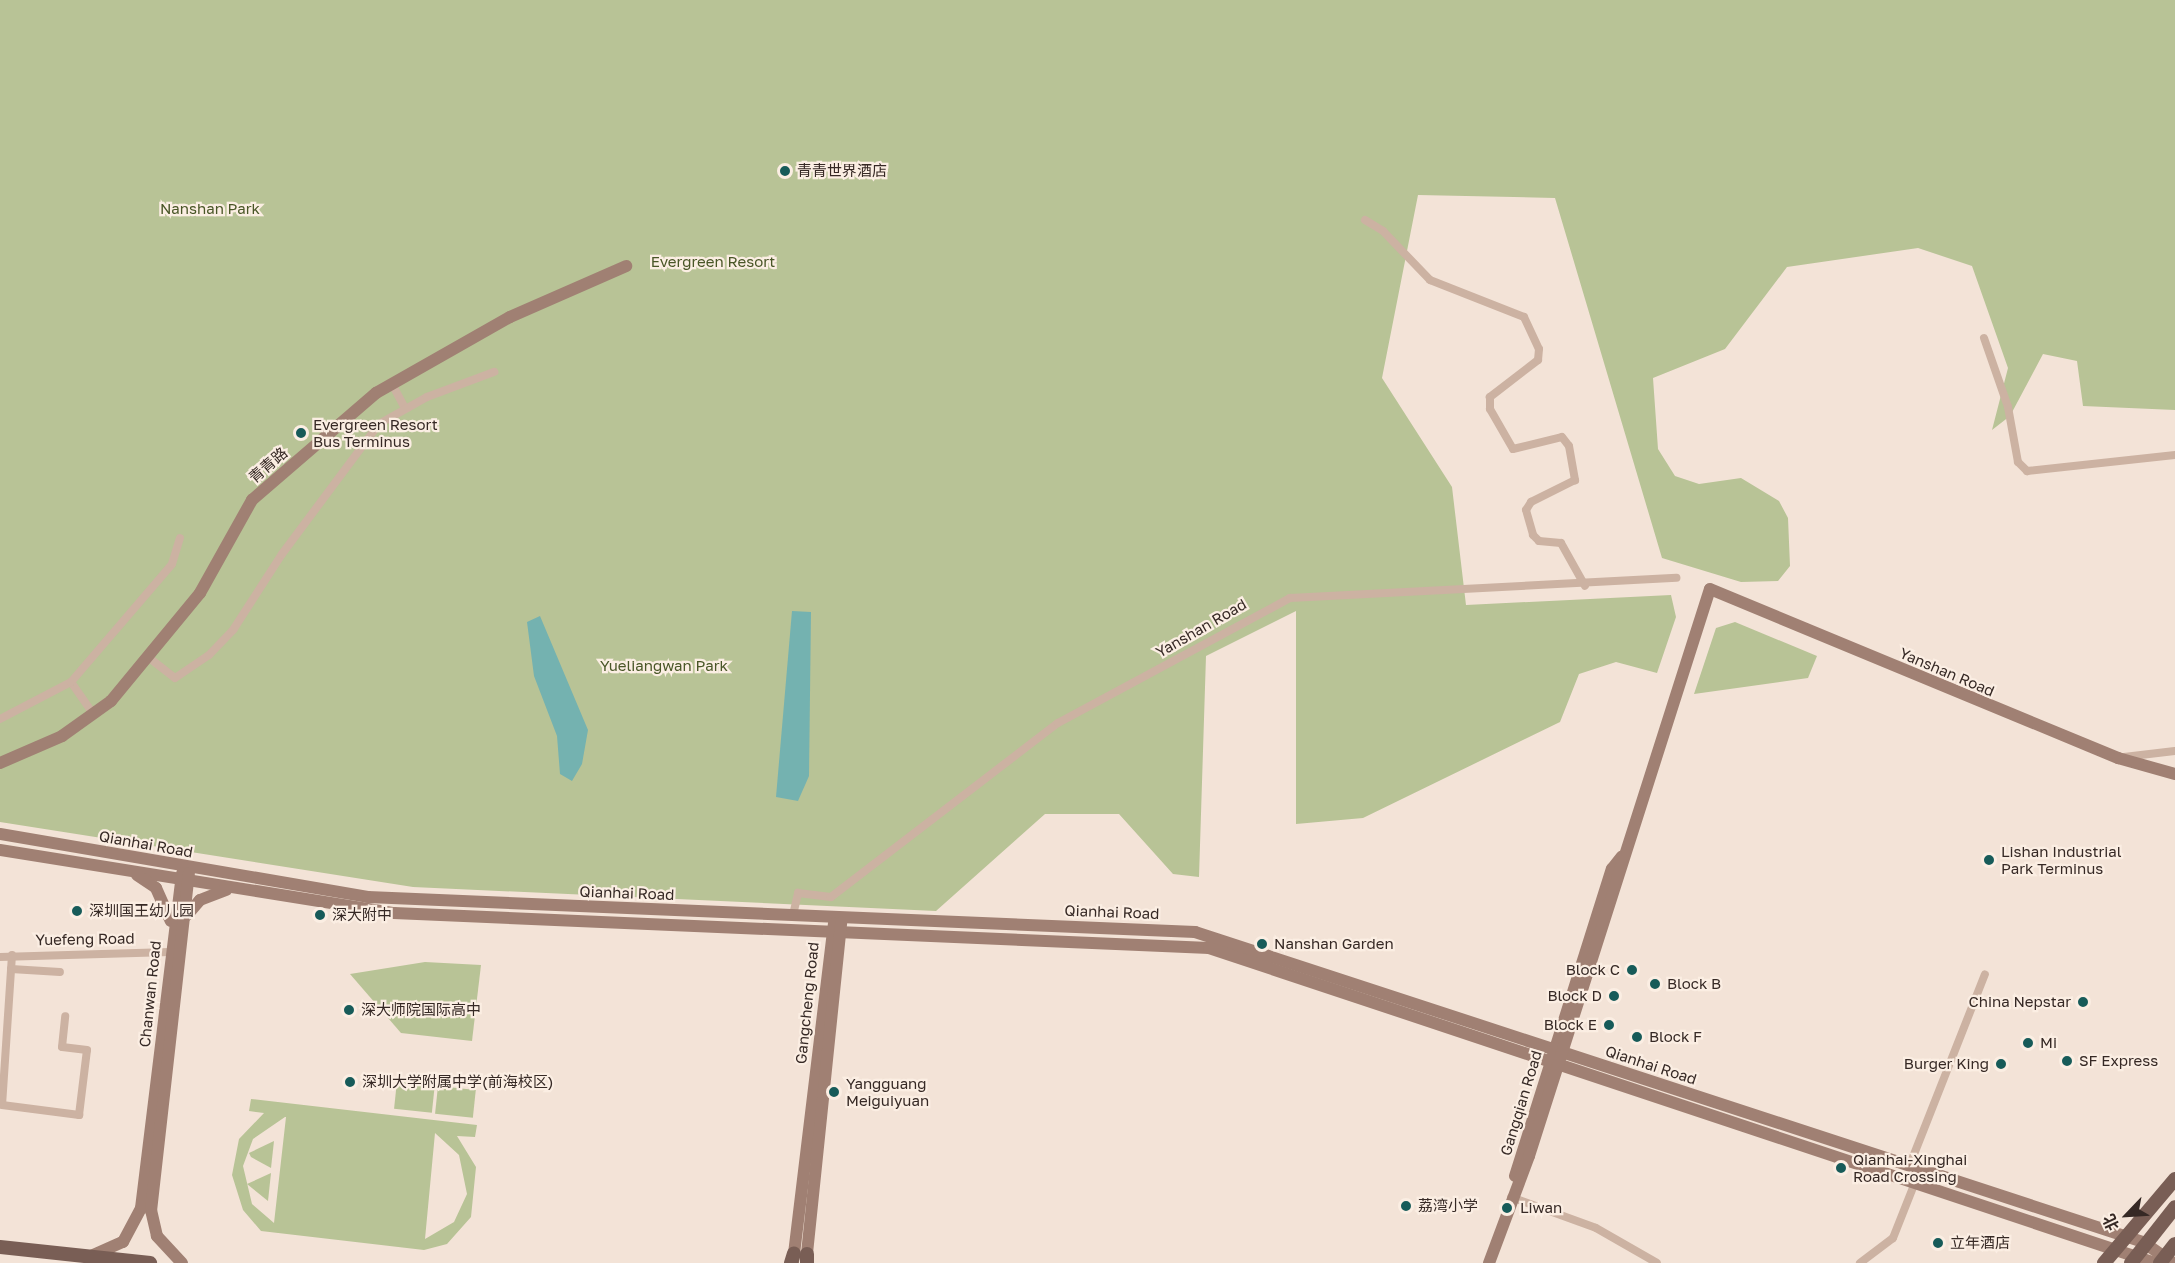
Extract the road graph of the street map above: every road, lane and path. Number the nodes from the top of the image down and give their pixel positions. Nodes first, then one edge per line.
1 (1365, 220) dead end
2 (626, 266) dead end
3 (1984, 338) dead end
4 (494, 372) dead end
5 (391, 382) junction
6 (405, 408) junction
7 (2175, 455) edge
8 (180, 538) dead end
9 (1676, 578) dead end
10 (1585, 586) junction
11 (1710, 590) joint
12 (148, 657) junction
13 (71, 682) junction
14 (94, 715) junction
15 (0, 719) edge
16 (2175, 751) edge
17 (2118, 758) junction
18 (0, 763) edge
19 (2175, 774) edge
20 (0, 834) edge
21 (0, 850) edge
22 (188, 866) junction
23 (130, 871) junction
24 (184, 880) junction
25 (236, 889) junction
26 (793, 915) junction
27 (186, 916) junction
28 (838, 916) junction
29 (172, 928) junction
30 (830, 930) junction
31 (843, 930) junction
32 (170, 952) junction
33 (12, 955) junction
34 (0, 957) edge
35 (11, 969) junction
36 (60, 972) dead end
37 (1985, 974) dead end
38 (65, 1016) dead end
39 (1556, 1056) junction
40 (1909, 1167) junction
41 (2175, 1179) edge
42 (1916, 1180) junction
43 (1511, 1194) junction
44 (2175, 1207) edge
45 (2143, 1242) junction
46 (2175, 1244) edge
47 (0, 1247) edge
48 (88, 1256) junction
49 (2132, 1258) edge
50 (800, 1260) edge
51 (150, 1263) edge
52 (182, 1263) edge
53 (1489, 1263) edge
54 (1657, 1263) edge
55 (1860, 1263) edge
56 (2104, 1263) edge
57 (2123, 1263) edge
58 (2155, 1263) edge
59 (2160, 1263) edge
60 (2173, 1263) edge

1 - 10 street
2 - 5 street, 青青路
3 - 7 street
4 - 6 street
5 - 6 street
5 - 12 street, 青青路
6 - 12 street
8 - 13 street
9 - 10 street, Yanshan Road
10 - 26 street, Yanshan Road
11 - 17 street, Yanshan Road
11 - 39 street, Gangqian Road
12 - 14 street, 青青路
13 - 14 street
13 - 15 street
14 - 18 street, 青青路
16 - 17 street
17 - 19 street, Yanshan Road
20 - 22 street, Qianhai Road
21 - 23 street, Qianhai Road
22 - 24 street
22 - 26 street, Qianhai Road
23 - 24 street, Qianhai Road
23 - 29 street
24 - 25 street, Qianhai Road
24 - 27 street, Chanwan Road
24 - 29 street, Chanwan Road
25 - 27 street
25 - 30 street, Qianhai Road
26 - 28 street, Qianhai Road
27 - 52 street, Chanwan Road
28 - 30 street, Gangcheng Road
28 - 31 street, Gangcheng Road
28 - 39 street, Qianhai Road
29 - 32 street, Chanwan Road
30 - 31 street, Qianhai Road
30 - 50 street, Gangcheng Road
31 - 39 street, Qianhai Road
31 - 50 street, Gangcheng Road
32 - 33 street, Yuefeng Road
32 - 48 street, Chanwan Road
33 - 34 street, Yuefeng Road
33 - 35 street
35 - 36 street
35 - 38 street
37 - 40 street
39 - 40 street, Qianhai Road
39 - 42 street, Qianhai Road
39 - 43 street, Gangqian Road
40 - 45 street, Qianhai Road
41 - 56 main road
42 - 49 street, Qianhai Road
42 - 55 street
43 - 53 street, Gangqian Road
43 - 54 street
44 - 45 street
44 - 49 main road
45 - 49 street
45 - 60 street, Qianhai Road
46 - 59 main road
47 - 48 main road
48 - 51 main road
49 - 57 street
49 - 58 street, Qianhai Road

